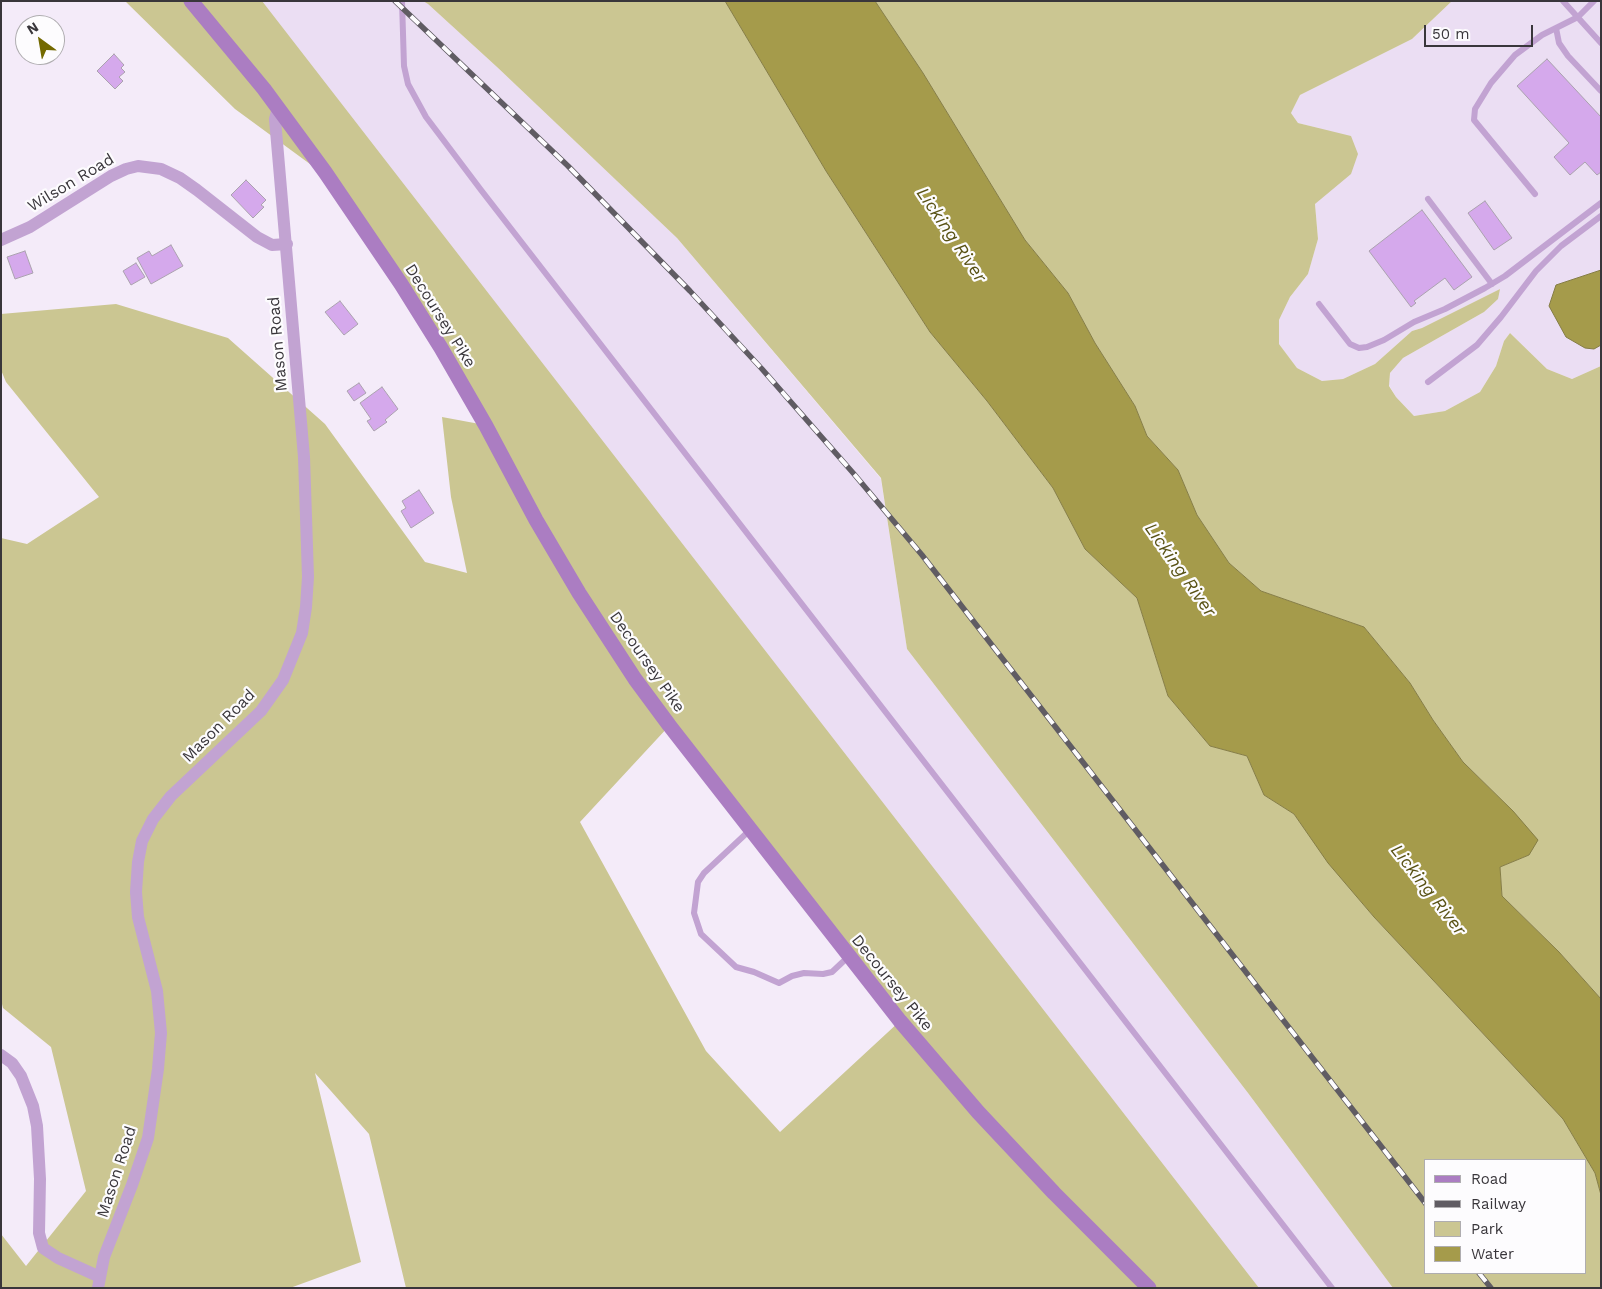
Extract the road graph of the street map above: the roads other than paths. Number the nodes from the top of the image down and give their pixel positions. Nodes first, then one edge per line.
1 (192, 1) edge
2 (402, 1) edge
3 (1594, 1) edge
4 (1563, 2) edge
5 (1578, 18) junction
6 (1556, 28) junction
7 (1601, 43) edge
8 (1601, 90) edge
9 (278, 108) junction
10 (1535, 194) dead end
11 (1428, 199) dead end
12 (1601, 203) edge
13 (1601, 216) edge
14 (1, 240) edge
15 (287, 244) junction
16 (1492, 284) junction
17 (1319, 304) dead end
18 (1428, 382) dead end
19 (750, 830) junction
20 (848, 956) junction
21 (1, 1055) edge
22 (99, 1282) edge
23 (1149, 1288) edge
24 (1332, 1288) edge

1 - 9 main road, Decoursey Pike
2 - 24 lane
3 - 5 lane
4 - 5 lane
5 - 6 lane
5 - 7 lane
6 - 8 lane
6 - 10 lane
9 - 15 street, Mason Road
9 - 19 main road, Decoursey Pike
11 - 16 lane
12 - 16 lane
13 - 18 lane
14 - 15 street, Wilson Road
15 - 22 street, Mason Road
16 - 17 lane
19 - 20 main road, Decoursey Pike
19 - 20 lane
20 - 23 main road, Decoursey Pike
21 - 22 street

